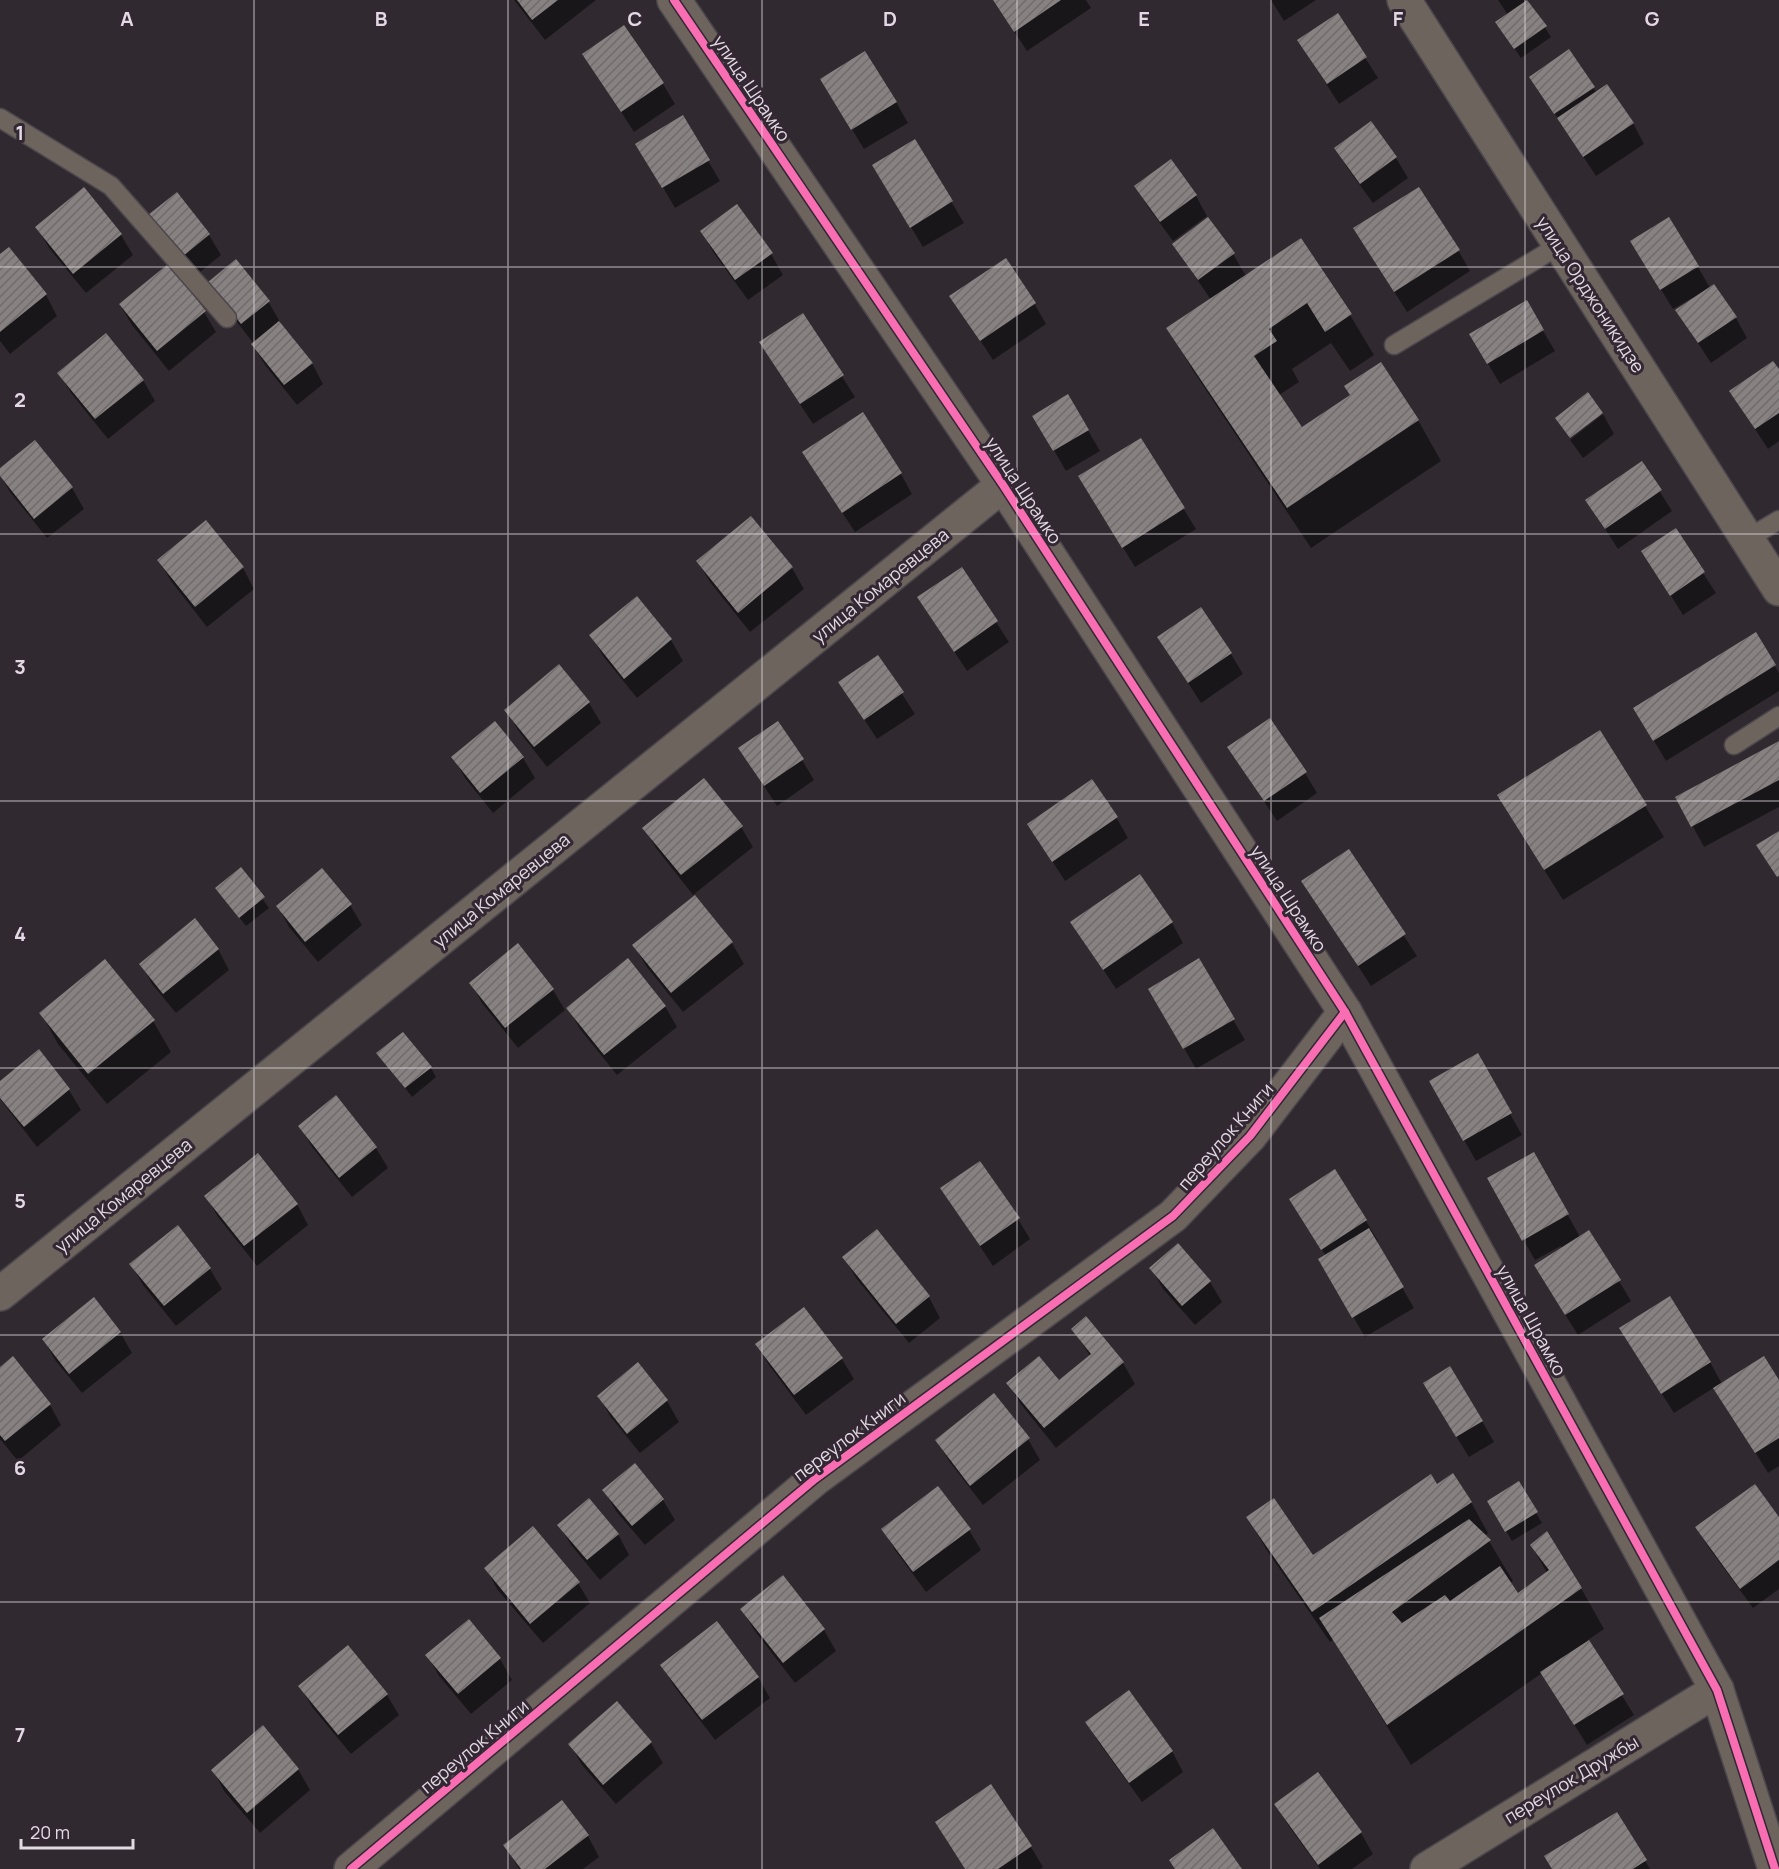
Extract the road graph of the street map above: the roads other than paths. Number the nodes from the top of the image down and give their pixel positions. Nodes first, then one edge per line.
1 (674, 0) edge
2 (1404, 0) edge
3 (0, 118) edge
4 (1560, 245) junction
5 (227, 318) dead end
6 (1394, 345) dead end
7 (1003, 485) junction
8 (1779, 520) edge
9 (1747, 539) junction
10 (1779, 589) edge
11 (1779, 716) edge
12 (1734, 745) dead end
13 (1345, 1012) junction
14 (0, 1294) edge
15 (1717, 1690) junction
16 (351, 1869) edge
17 (1427, 1869) edge
18 (1775, 1869) edge

1 - 7 street, улица Шрамко
2 - 4 street, улица Орджоникидзе
3 - 5 lane
4 - 6 lane
4 - 9 street, улица Орджоникидзе
7 - 13 street, улица Шрамко
7 - 14 street, улица Комаревцева
8 - 9 lane
9 - 10 street, улица Орджоникидзе
11 - 12 lane
13 - 15 street, улица Шрамко
13 - 16 street, переулок Книги
15 - 17 street, переулок Дружбы
15 - 18 street, улица Шрамко

